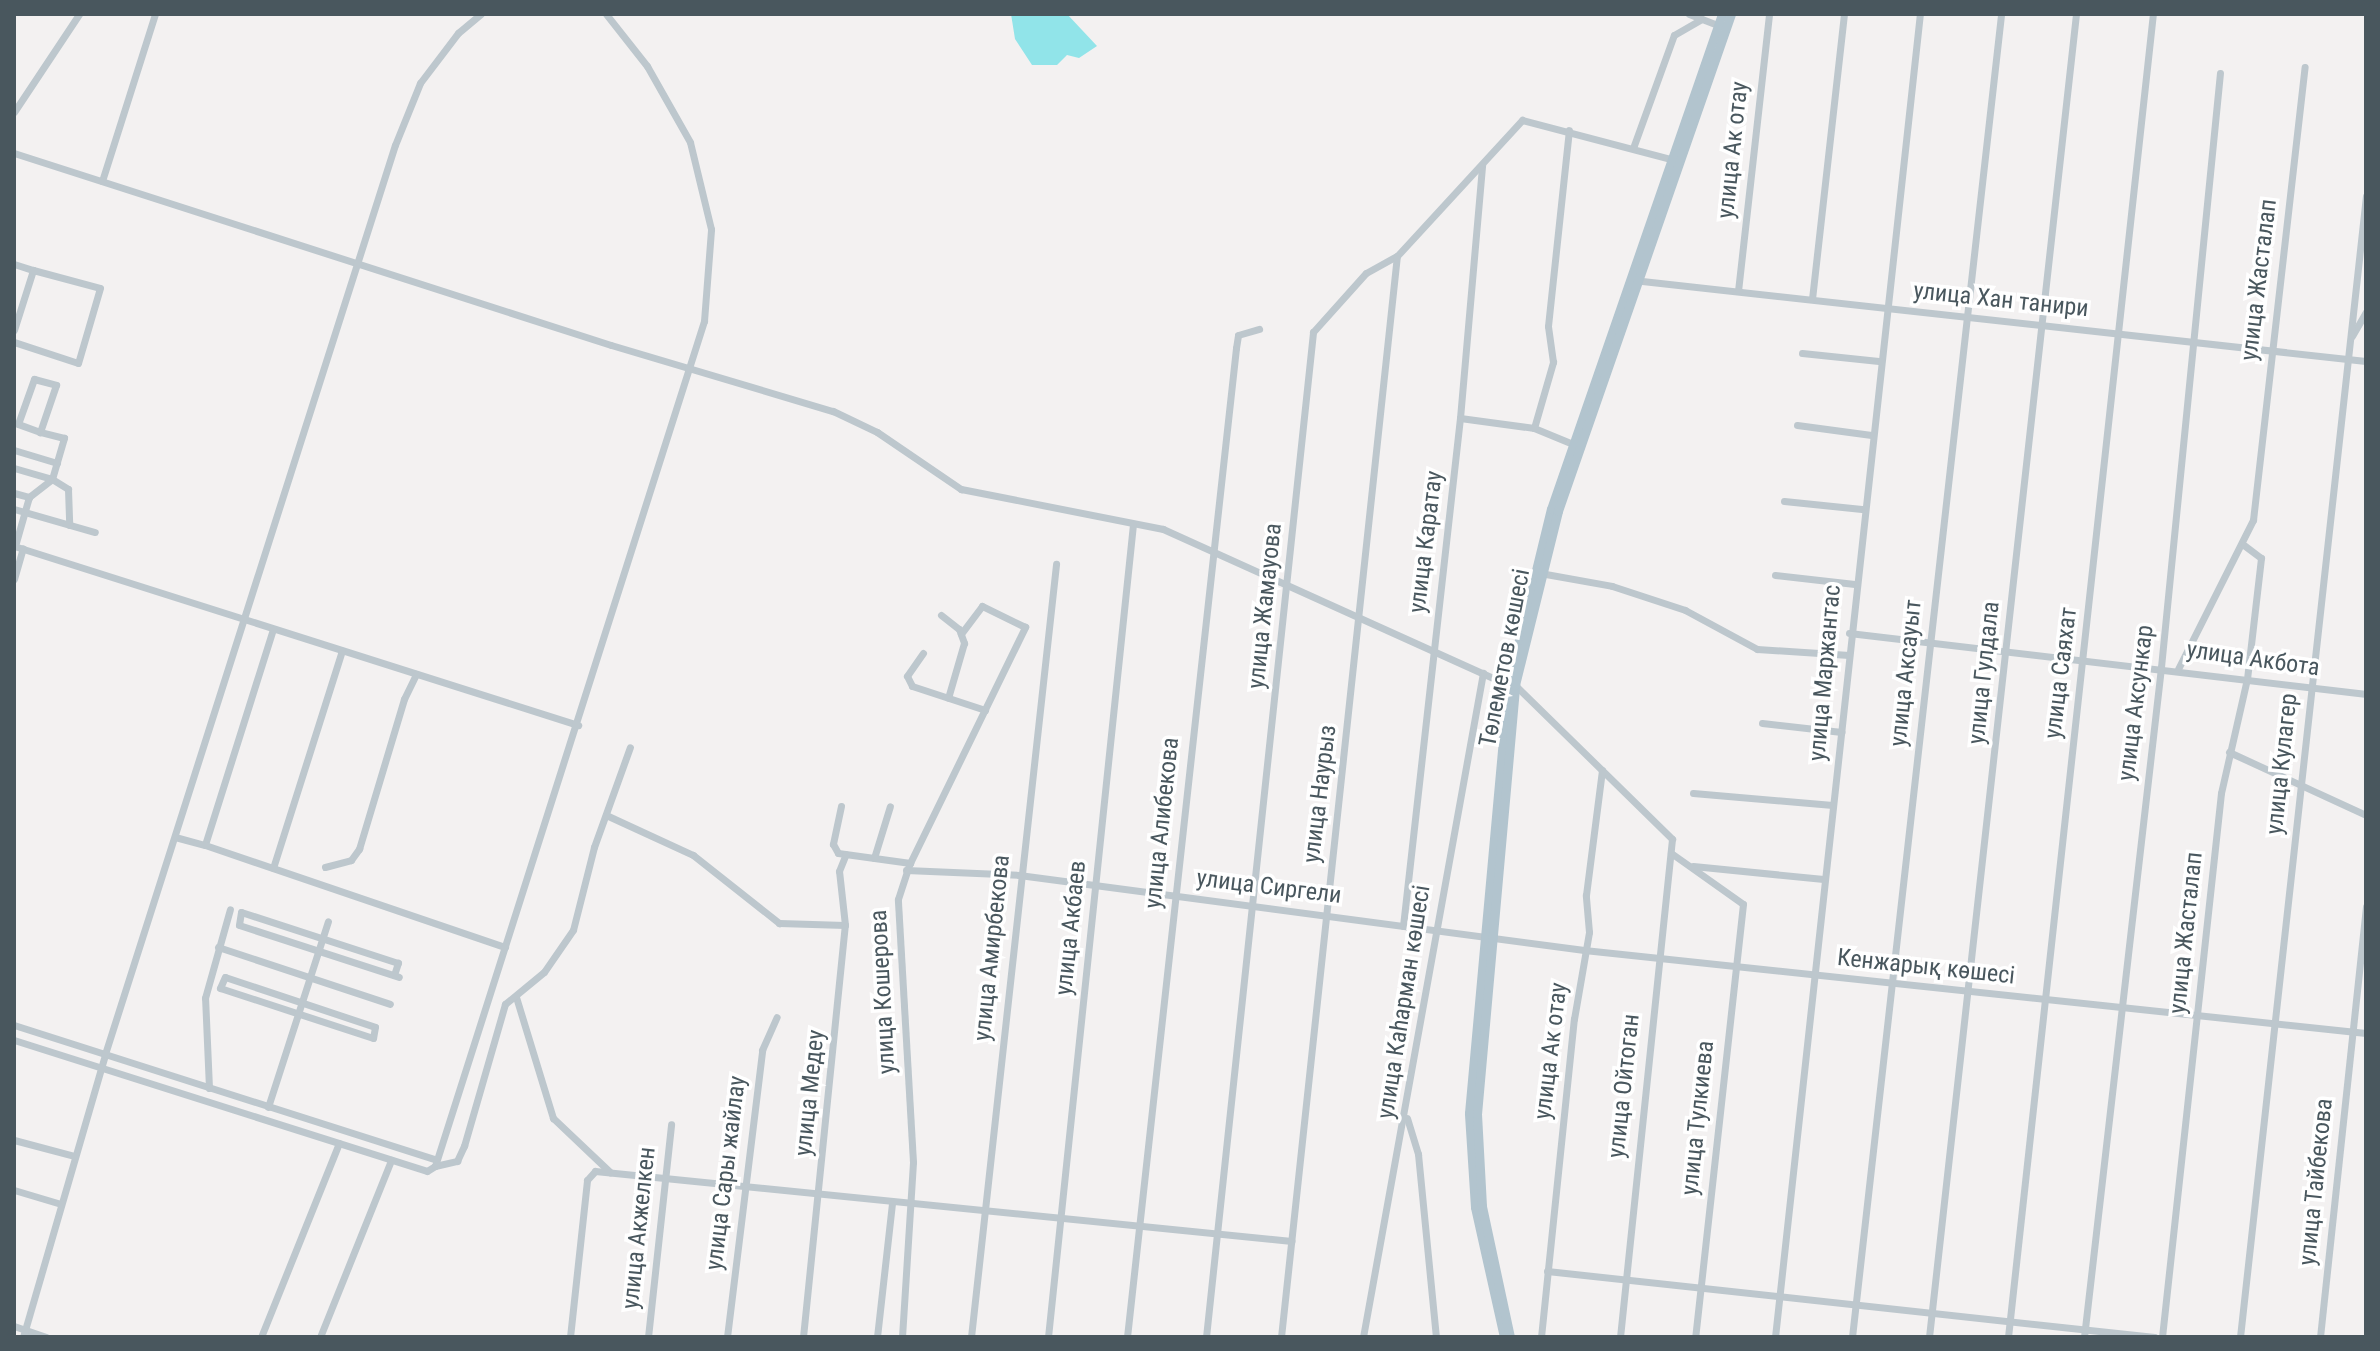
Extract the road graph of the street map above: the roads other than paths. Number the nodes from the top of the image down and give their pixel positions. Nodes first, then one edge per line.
1 (79, 14) edge
2 (155, 14) edge
3 (481, 14) edge
4 (606, 14) edge
5 (1689, 14) edge
6 (1722, 14) edge
7 (1731, 14) edge
8 (1769, 14) edge
9 (1844, 14) edge
10 (1920, 14) edge
11 (2001, 14) edge
12 (2076, 14) edge
13 (2153, 14) edge
14 (1702, 19) junction
15 (1723, 26) junction
16 (2305, 67) dead end
17 (2220, 73) dead end
18 (14, 112) edge
19 (1569, 130) junction
20 (1633, 148) junction
21 (14, 153) edge
22 (1671, 159) junction
23 (1483, 163) junction
24 (102, 181) junction
25 (2366, 196) edge
26 (1397, 256) junction
27 (14, 264) edge
28 (358, 264) junction
29 (33, 270) junction
30 (1635, 280) junction
31 (1738, 291) junction
32 (1812, 299) junction
33 (1887, 307) junction
34 (2366, 312) edge
35 (1965, 316) junction
36 (2043, 324) junction
37 (1259, 329) dead end
38 (14, 330) edge
39 (2120, 333) junction
40 (2351, 338) junction
41 (14, 342) edge
42 (2195, 342) junction
43 (2270, 351) junction
44 (1802, 353) dead end
45 (2348, 359) junction
46 (1879, 361) junction
47 (2366, 361) edge
48 (689, 369) junction
49 (14, 399) edge
50 (26, 403) junction
51 (1460, 418) junction
52 (1797, 425) dead end
53 (1534, 428) junction
54 (40, 432) junction
55 (1871, 435) junction
56 (1573, 444) junction
57 (14, 450) edge
58 (57, 463) junction
59 (14, 468) edge
60 (52, 479) junction
61 (14, 493) edge
62 (29, 497) junction
63 (1784, 501) dead end
64 (14, 509) edge
65 (1862, 509) junction
66 (25, 512) junction
67 (1133, 524) junction
68 (69, 525) junction
69 (95, 532) dead end
70 (2244, 545) junction
71 (17, 547) edge
72 (1213, 547) junction
73 (1056, 564) dead end
74 (1538, 573) junction
75 (1775, 575) dead end
76 (14, 579) edge
77 (1288, 584) junction
78 (1854, 584) junction
79 (941, 615) dead end
80 (1359, 615) junction
81 (244, 619) junction
82 (273, 629) junction
83 (1849, 633) junction
84 (961, 634) junction
85 (1929, 641) junction
86 (1433, 648) junction
87 (2007, 650) junction
88 (342, 651) junction
89 (923, 653) dead end
90 (1849, 655) junction
91 (2083, 659) junction
92 (2161, 667) junction
93 (2178, 669) junction
94 (1483, 673) junction
95 (416, 674) junction
96 (2247, 679) junction
97 (1512, 685) junction
98 (2311, 688) junction
99 (2366, 694) edge
100 (948, 698) junction
101 (985, 710) junction
102 (1762, 723) dead end
103 (578, 725) junction
104 (1841, 732) junction
105 (630, 747) dead end
106 (2229, 752) junction
107 (1602, 770) junction
108 (2299, 788) junction
109 (1693, 793) dead end
110 (1832, 805) junction
111 (841, 806) dead end
112 (890, 806) dead end
113 (606, 815) junction
114 (2366, 815) edge
115 (175, 837) junction
116 (205, 845) junction
117 (1671, 853) junction
118 (846, 854) junction
119 (874, 858) junction
120 (1691, 866) junction
121 (325, 867) dead end
122 (908, 867) junction
123 (273, 868) junction
124 (1019, 875) junction
125 (1823, 879) junction
126 (1096, 885) junction
127 (1174, 895) junction
128 (1251, 906) junction
129 (2366, 906) edge
130 (230, 909) dead end
131 (1326, 915) junction
132 (328, 921) dead end
133 (845, 925) junction
134 (1403, 926) junction
135 (1435, 930) junction
136 (1486, 938) junction
137 (322, 939) junction
138 (218, 947) junction
139 (505, 947) junction
140 (1584, 950) junction
141 (318, 951) junction
142 (1658, 959) junction
143 (1734, 966) junction
144 (1812, 975) junction
145 (310, 977) junction
146 (1891, 983) junction
147 (1968, 991) junction
148 (516, 997) junction
149 (2044, 999) junction
150 (302, 1001) junction
151 (390, 1004) dead end
152 (2121, 1008) junction
153 (298, 1013) junction
154 (2197, 1016) junction
155 (777, 1017) dead end
156 (2275, 1023) junction
157 (14, 1025) edge
158 (2352, 1031) junction
159 (2366, 1033) edge
160 (14, 1040) edge
161 (105, 1054) junction
162 (89, 1063) junction
163 (101, 1066) junction
164 (112, 1070) junction
165 (97, 1078) junction
166 (209, 1088) junction
167 (268, 1107) junction
168 (1406, 1116) junction
169 (671, 1124) dead end
170 (14, 1140) edge
171 (339, 1143) junction
172 (74, 1156) junction
173 (391, 1160) junction
174 (436, 1163) junction
175 (610, 1172) junction
176 (664, 1176) junction
177 (743, 1186) junction
178 (14, 1190) edge
179 (820, 1195) junction
180 (892, 1203) junction
181 (61, 1204) junction
182 (912, 1205) junction
183 (984, 1210) junction
184 (1061, 1218) junction
185 (1139, 1226) junction
186 (1217, 1234) junction
187 (1291, 1241) junction
188 (1547, 1271) junction
189 (1625, 1280) junction
190 (1700, 1288) junction
191 (1779, 1297) junction
192 (1855, 1305) junction
193 (1932, 1313) junction
194 (2009, 1321) junction
195 (14, 1326) edge
196 (24, 1333) edge
197 (2084, 1333) edge
198 (46, 1337) edge
199 (261, 1337) edge
200 (320, 1337) edge
201 (570, 1337) edge
202 (648, 1337) edge
203 (727, 1337) edge
204 (803, 1337) edge
205 (877, 1337) edge
206 (902, 1337) edge
207 (971, 1337) edge
208 (1048, 1337) edge
209 (1127, 1337) edge
210 (1206, 1337) edge
211 (1281, 1337) edge
212 (1363, 1337) edge
213 (1436, 1337) edge
214 (1504, 1337) edge
215 (1510, 1337) edge
216 (1541, 1337) edge
217 (1620, 1337) edge
218 (1695, 1337) edge
219 (1775, 1337) edge
220 (1852, 1337) edge
221 (1929, 1337) edge
222 (2008, 1337) edge
223 (2154, 1337) edge
224 (2162, 1337) edge
225 (2240, 1337) edge
226 (2320, 1337) edge

1 - 18 street
2 - 24 street
3 - 28 street
4 - 48 street
5 - 14 street
6 - 15 main road, Төлеметов көшесі
7 - 15 main road, Төлеметов көшесі
8 - 31 street, улица Ак отау
9 - 32 street
10 - 33 street, улица Маржантас
11 - 35 street, улица Аксауыт
12 - 36 street, улица Гулдала
13 - 39 street, улица Саяхат
14 - 15 street
14 - 20 street
15 - 22 main road, Төлеметов көшесі
15 - 30 main road, Төлеметов көшесі
16 - 43 street, улица Жасталап
17 - 42 street, улица Аксункар
19 - 20 street, улица Жамауова
19 - 23 street, улица Жамауова
19 - 53 street
20 - 22 street, улица Жамауова
21 - 24 street
22 - 30 main road, Төлеметов көшесі
23 - 26 street, улица Жамауова
23 - 51 street, улица Каратау
24 - 28 street
25 - 40 street, улица Кулагер
26 - 77 street, улица Жамауова
26 - 80 street, улица Наурыз
27 - 29 street
28 - 48 street
28 - 81 street
29 - 38 street
29 - 41 street
30 - 31 street, улица Хан танири
30 - 56 main road, Төлеметов көшесі
30 - 74 main road, Төлеметов көшесі
31 - 32 street, улица Хан танири
32 - 33 street, улица Хан танири
33 - 35 street, улица Хан танири
33 - 46 street, улица Маржантас
34 - 40 street
35 - 36 street, улица Хан танири
35 - 85 street, улица Аксауыт
36 - 39 street, улица Хан танири
36 - 87 street, улица Гулдала
37 - 72 street, улица Алибекова
39 - 42 street, улица Хан танири
39 - 91 street, улица Саяхат
40 - 45 street, улица Кулагер
42 - 43 street, улица Хан танири
42 - 92 street, улица Аксункар
43 - 45 street, улица Хан танири
43 - 70 street, улица Жасталап
44 - 46 street
45 - 47 street, улица Хан танири
45 - 98 street, улица Кулагер
46 - 55 street, улица Маржантас
48 - 67 street
48 - 103 street
49 - 50 street
50 - 54 street
50 - 54 street
51 - 53 street
51 - 86 street, улица Каратау
52 - 55 street
53 - 56 street
54 - 58 street
55 - 65 street, улица Маржантас
56 - 74 main road, Төлеметов көшесі
57 - 58 street
58 - 60 street
59 - 60 street
60 - 62 street
60 - 68 street
61 - 62 street
62 - 66 street
63 - 65 street
64 - 66 street
65 - 78 street, улица Маржантас
66 - 68 street
66 - 71 street
67 - 72 street
67 - 126 street, улица Акбаев
68 - 69 street
70 - 93 street, улица Жасталап
70 - 96 street, улица Жасталап
71 - 76 street
71 - 81 street
72 - 77 street
72 - 127 street, улица Алибекова
73 - 124 street, улица Амирбекова
74 - 90 street
74 - 97 main road, Төлеметов көшесі
75 - 78 street
77 - 80 street
77 - 128 street, улица Жамауова
78 - 83 street, улица Маржантас
79 - 84 street
80 - 86 street
80 - 131 street, улица Наурыз
81 - 82 street
81 - 115 street
82 - 88 street
82 - 116 street
83 - 85 street, улица Акбота
83 - 90 street, улица Маржантас
84 - 100 street
84 - 101 street, улица Кошерова
85 - 87 street, улица Акбота
85 - 146 street, улица Аксауыт
86 - 94 street
86 - 134 street, улица Каратау
87 - 91 street, улица Акбота
87 - 147 street, улица Гулдала
88 - 95 street
88 - 123 street
89 - 100 street
90 - 104 street, улица Маржантас
91 - 92 street, улица Акбота
91 - 149 street, улица Саяхат
92 - 93 street, улица Акбота
92 - 152 street, улица Аксункар
93 - 96 street, улица Акбота
94 - 97 street
94 - 135 street, улица Каһарман көшесі
95 - 103 street
95 - 121 street
96 - 98 street, улица Акбота
96 - 106 street, улица Жасталап
97 - 107 street
97 - 136 main road, Төлеметов көшесі
98 - 99 street, улица Акбота
98 - 108 street, улица Кулагер
100 - 101 street
101 - 122 street, улица Кошерова
102 - 104 street
103 - 139 street
104 - 110 street, улица Маржантас
105 - 113 street
106 - 108 street
106 - 154 street, улица Жасталап
107 - 117 street, улица Ойтоган
107 - 140 street, улица Ак отау
108 - 114 street
108 - 156 street, улица Кулагер
109 - 110 street
110 - 125 street, улица Маржантас
111 - 118 street
112 - 119 street
113 - 133 street
113 - 148 street
115 - 116 street
115 - 161 street
116 - 123 street
117 - 120 street
117 - 142 street, улица Ойтоган
118 - 119 street, улица Сиргели
118 - 133 street, улица Медеу
119 - 122 street, улица Сиргели
120 - 125 street
120 - 143 street, улица Тулкиева
122 - 124 street, улица Сиргели
122 - 182 street, улица Кошерова
123 - 139 street
124 - 126 street, улица Сиргели
124 - 183 street, улица Амирбекова
125 - 144 street, улица Маржантас
126 - 127 street, улица Сиргели
126 - 184 street, улица Акбаев
127 - 128 street, улица Сиргели
127 - 185 street, улица Алибекова
128 - 131 street, улица Сиргели
128 - 186 street, улица Жамауова
129 - 158 street, улица Тайбекова
130 - 138 street
131 - 134 street, улица Сиргели
131 - 187 street, улица Наурыз
132 - 137 street
133 - 179 street, улица Медеу
134 - 135 street, улица Сиргели
135 - 136 street, улица Сиргели
135 - 168 street, улица Каһарман көшесі
136 - 140 street, Кенжарық көшесі
136 - 214 main road, Төлеметов көшесі
136 - 215 main road, Төлеметов көшесі
137 - 141 street
137 - 141 street
137 - 141 street
138 - 145 street
138 - 166 street
139 - 174 street
140 - 142 street, Кенжарық көшесі
140 - 188 street, улица Ак отау
141 - 145 street
142 - 143 street, Кенжарық көшесі
142 - 189 street, улица Ойтоган
143 - 144 street, Кенжарық көшесі
143 - 190 street, улица Тулкиева
144 - 146 street, Кенжарық көшесі
144 - 191 street, улица Маржантас
145 - 150 street
145 - 151 street
146 - 147 street, Кенжарық көшесі
146 - 192 street, улица Аксауыт
147 - 149 street, Кенжарық көшесі
147 - 193 street, улица Гулдала
148 - 174 street
148 - 175 street
149 - 152 street, Кенжарық көшесі
149 - 194 street, улица Саяхат
150 - 153 street
150 - 153 street
150 - 153 street
152 - 154 street, Кенжарық көшесі
152 - 197 street, улица Аксункар
153 - 167 street
154 - 156 street, Кенжарық көшесі
154 - 224 street, улица Жасталап
155 - 177 street, улица Сары жайлау
156 - 158 street, Кенжарық көшесі
156 - 225 street, улица Кулагер
157 - 161 street
158 - 159 street, Кенжарық көшесі
158 - 226 street, улица Тайбекова
160 - 162 street
161 - 163 street
161 - 166 street
162 - 163 street
162 - 165 street
163 - 164 street
163 - 165 street
164 - 165 street
164 - 171 street
165 - 172 street
166 - 167 street
167 - 174 street
168 - 212 street, улица Каһарман көшесі
168 - 213 street
169 - 176 street, улица Акжелкен
170 - 172 street
171 - 173 street
171 - 199 street
172 - 181 street
173 - 174 street
173 - 200 street
175 - 176 street
175 - 201 street
176 - 177 street
176 - 202 street, улица Акжелкен
177 - 179 street
177 - 203 street, улица Сары жайлау
178 - 181 street
179 - 180 street
179 - 204 street, улица Медеу
180 - 182 street
180 - 205 street
181 - 196 street
182 - 183 street
182 - 206 street, улица Кошерова
183 - 184 street
183 - 207 street, улица Амирбекова
184 - 185 street
184 - 208 street, улица Акбаев
185 - 186 street
185 - 209 street, улица Алибекова
186 - 187 street
186 - 210 street, улица Жамауова
187 - 211 street, улица Наурыз
188 - 189 street
188 - 216 street, улица Ак отау
189 - 190 street
189 - 217 street, улица Ойтоган
190 - 191 street
190 - 218 street, улица Тулкиева
191 - 192 street
191 - 219 street, улица Маржантас
192 - 193 street
192 - 220 street, улица Аксауыт
193 - 194 street
193 - 221 street, улица Гулдала
194 - 197 street
194 - 222 street, улица Саяхат
195 - 196 street
196 - 198 street
197 - 223 street

